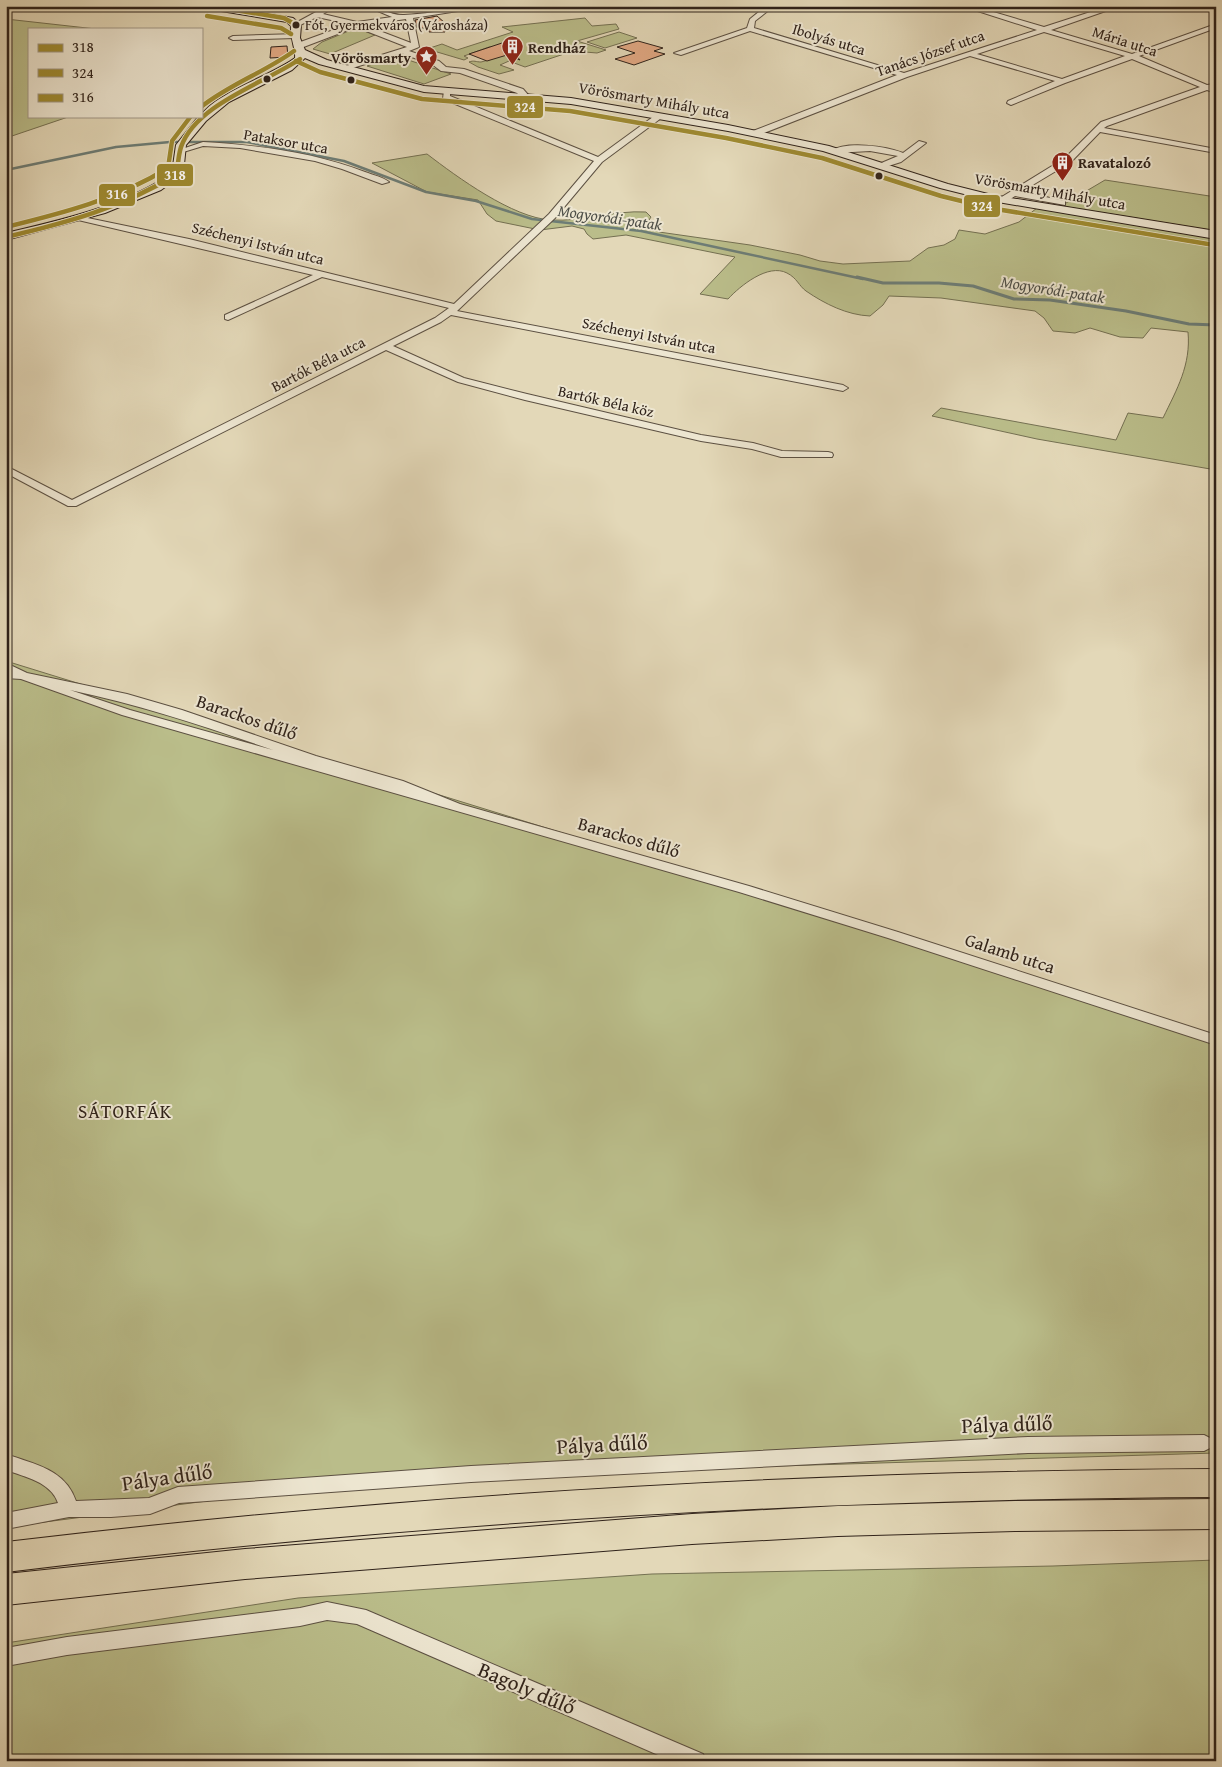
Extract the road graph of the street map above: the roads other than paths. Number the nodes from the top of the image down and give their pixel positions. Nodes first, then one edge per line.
1 (209, 6) edge
2 (333, 6) edge
3 (369, 6) edge
4 (487, 6) edge
5 (771, 6) edge
6 (965, 6) edge
7 (1117, 6) edge
8 (1208, 6) edge
9 (1216, 12) edge
10 (317, 15) junction
11 (398, 17) junction
12 (409, 18) junction
13 (356, 24) junction
14 (1216, 26) edge
15 (750, 29) junction
16 (1042, 30) junction
17 (233, 38) dead end
18 (297, 47) junction
19 (415, 47) junction
20 (402, 51) junction
21 (678, 53) dead end
22 (971, 54) junction
23 (1132, 56) junction
24 (349, 68) junction
25 (904, 75) junction
26 (1062, 81) junction
27 (1216, 84) edge
28 (1206, 87) junction
29 (1216, 91) edge
30 (447, 92) junction
31 (526, 97) junction
32 (1011, 103) dead end
33 (660, 116) junction
34 (1100, 130) junction
35 (756, 133) junction
36 (922, 144) dead end
37 (182, 145) junction
38 (835, 151) junction
39 (1216, 151) edge
40 (904, 156) junction
41 (599, 160) junction
42 (882, 166) junction
43 (385, 182) dead end
44 (1014, 193) junction
45 (1003, 200) junction
46 (1050, 200) junction
47 (1062, 203) dead end
48 (81, 218) junction
49 (1216, 234) edge
50 (6, 236) edge
51 (322, 274) junction
52 (452, 310) junction
53 (228, 317) dead end
54 (385, 346) junction
55 (843, 388) dead end
56 (828, 454) dead end
57 (6, 469) edge
58 (6, 667) edge
59 (6, 674) edge
60 (23, 676) junction
61 (792, 905) joint
62 (1216, 1040) edge
63 (1204, 1443) dead end
64 (6, 1462) edge
65 (1216, 1483) edge
66 (69, 1509) junction
67 (1216, 1514) edge
68 (6, 1521) edge
69 (6, 1557) edge
70 (6, 1590) edge
71 (359, 1616) joint
72 (6, 1656) edge
73 (696, 1761) edge

1 - 18 main road
2 - 10 street
3 - 11 street
4 - 12 street
5 - 15 street
6 - 16 street, Mária utca
7 - 16 street, Tanács József utca
8 - 9 street
10 - 13 street
10 - 18 street
11 - 12 street
11 - 13 street
12 - 19 street
13 - 18 street
13 - 19 street
14 - 23 street
15 - 21 street
15 - 25 street, Ibolyás utca
16 - 22 street, Tanács József utca
16 - 23 street, Mária utca
17 - 18 street
18 - 24 main road
18 - 37 main road
19 - 20 street
20 - 24 street
20 - 31 street, Vörösmarty Mihály utca
22 - 25 street, Tanács József utca
22 - 26 street
23 - 26 street
23 - 28 street, Mária utca
24 - 30 main road
25 - 35 street, Tanács József utca
26 - 32 street
27 - 28 street
28 - 29 street, Mária utca
28 - 34 street
30 - 31 main road, Vörösmarty Mihály utca
30 - 41 street
31 - 33 main road, Vörösmarty Mihály utca
33 - 35 main road, Vörösmarty Mihály utca
33 - 41 street, Bartók Béla utca
34 - 39 street
34 - 44 street
35 - 38 main road, Vörösmarty Mihály utca
36 - 40 street
37 - 43 street, Pataksor utca
37 - 48 main road
38 - 40 street, Vörösmarty Mihály utca
38 - 42 main road, Vörösmarty Mihály utca
40 - 42 street
41 - 52 street, Bartók Béla utca
42 - 45 main road, Vörösmarty Mihály utca
44 - 45 street
44 - 46 street
45 - 46 main road, Vörösmarty Mihály utca
46 - 47 street
46 - 49 main road, Vörösmarty Mihály utca
48 - 50 main road
48 - 51 street, Széchenyi István utca
51 - 52 street, Széchenyi István utca
51 - 53 street
52 - 54 street, Bartók Béla utca
52 - 55 street, Széchenyi István utca
54 - 56 street, Bartók Béla köz
54 - 57 street, Bartók Béla utca
58 - 60 street, Barackos dűlő
59 - 60 street, Barackos dűlő
60 - 61 street, Barackos dűlő
61 - 62 street, Galamb utca
63 - 66 street, Pálya dűlő
64 - 66 street
65 - 69 highway
66 - 68 street, Pálya dűlő
67 - 70 highway
71 - 72 street
71 - 73 street, Bagoly dűlő

